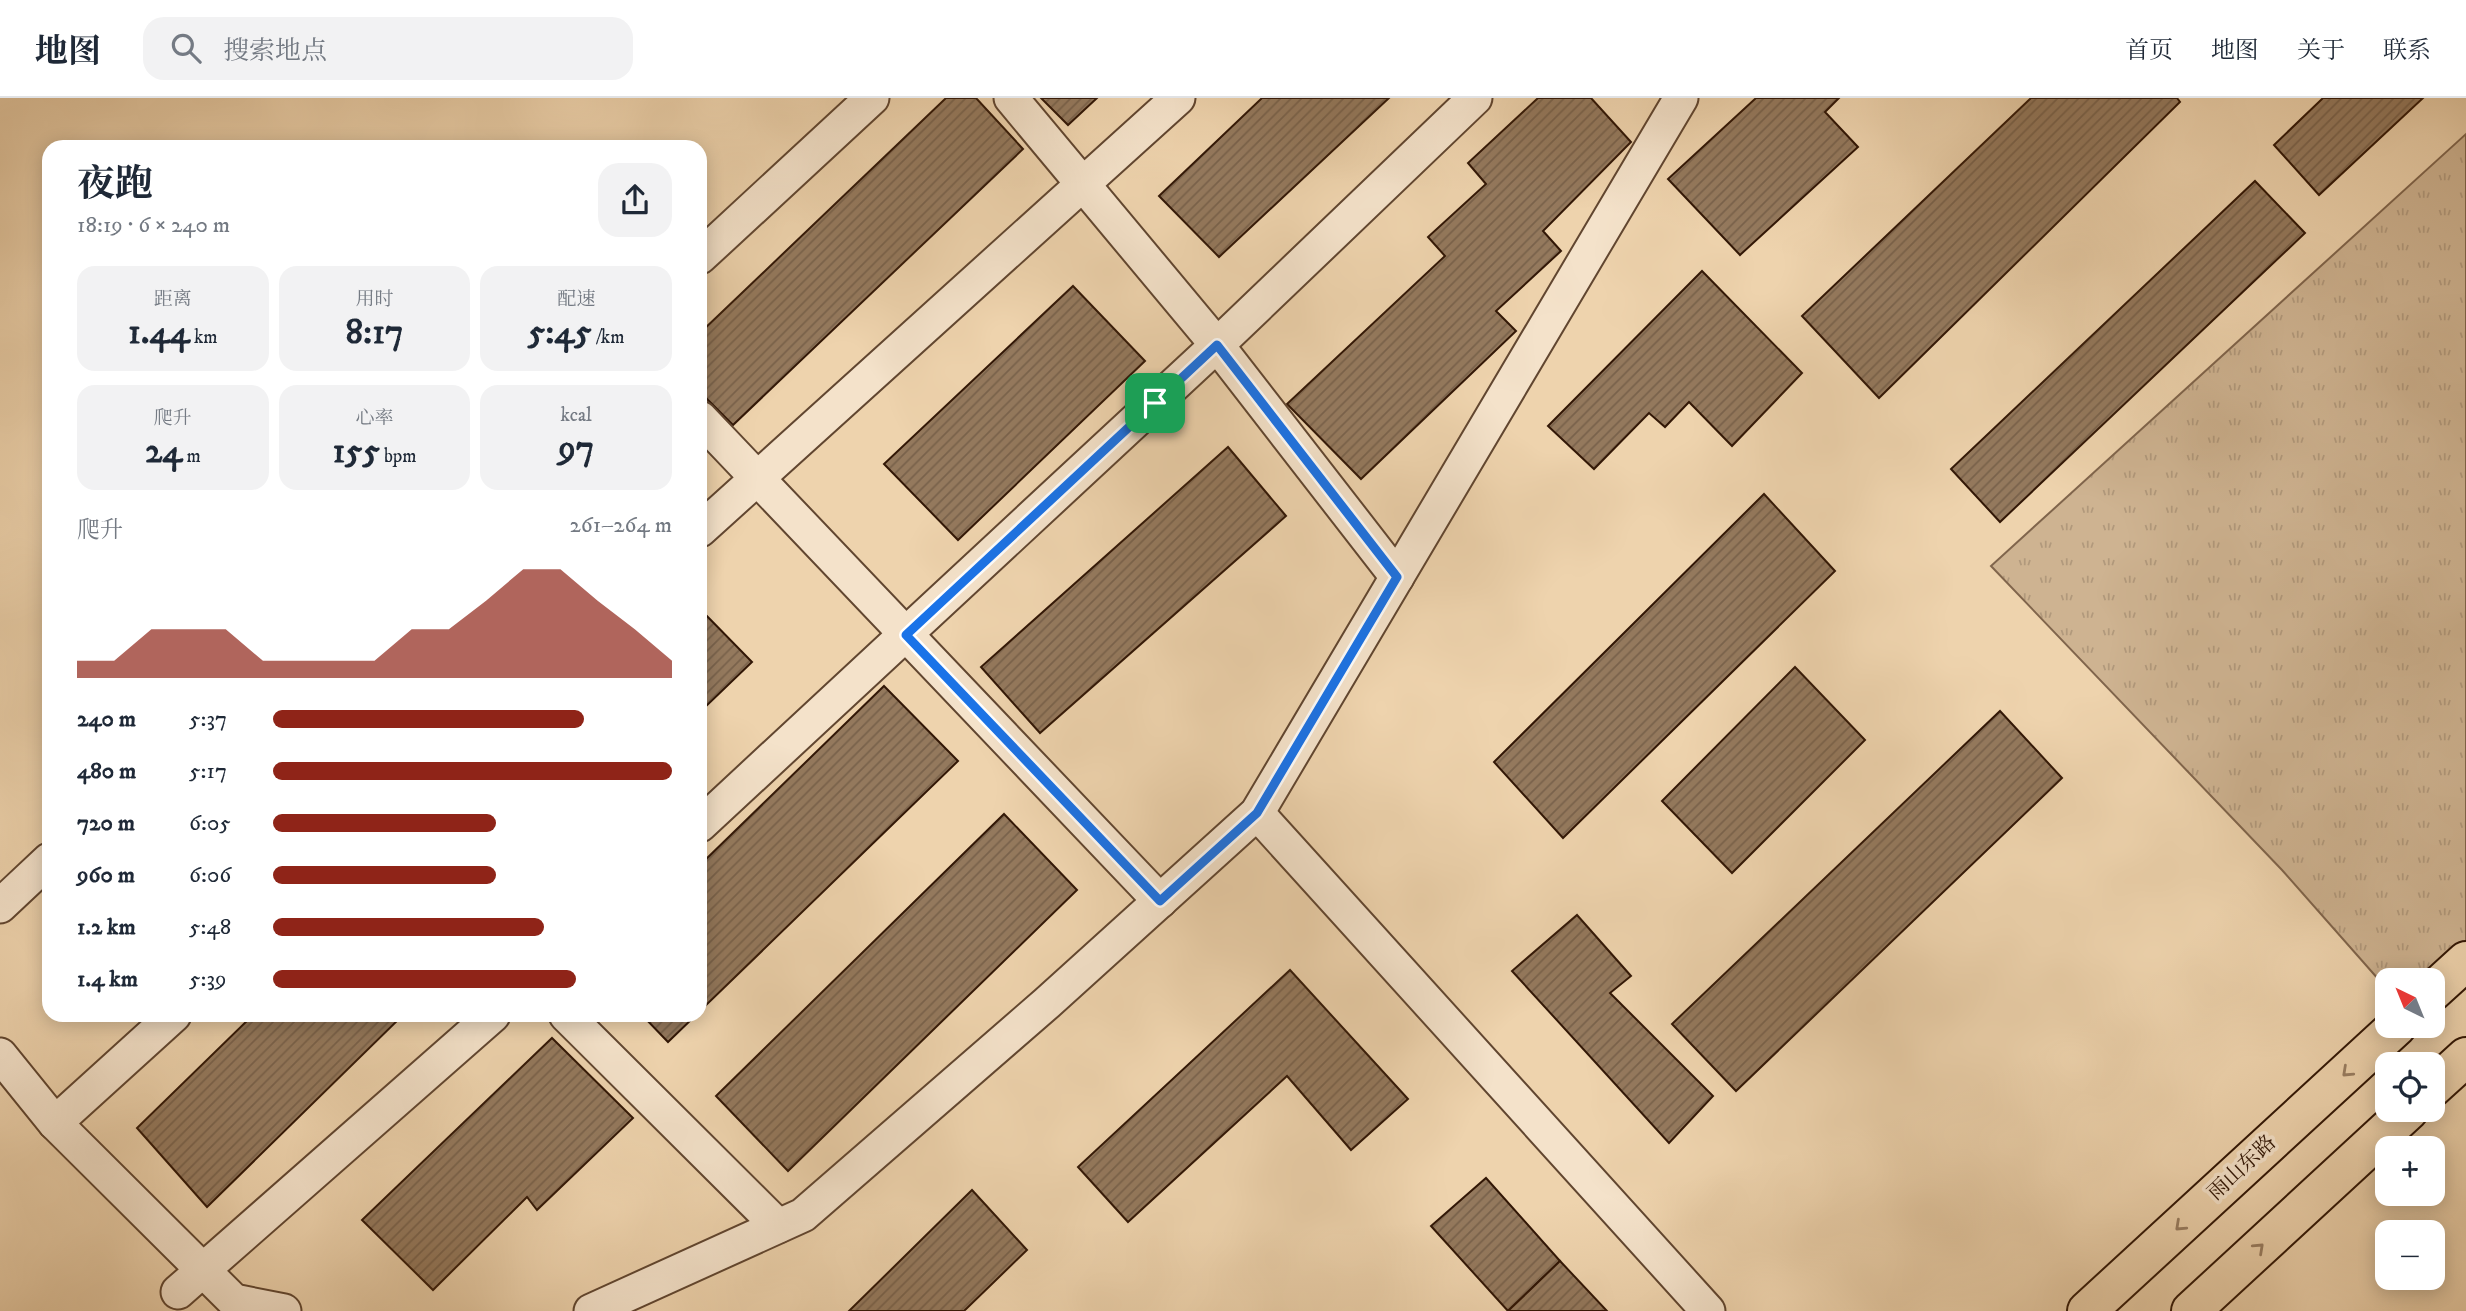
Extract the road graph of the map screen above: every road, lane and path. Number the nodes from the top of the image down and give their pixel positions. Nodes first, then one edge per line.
1 (872, 98) edge
2 (1010, 98) edge
3 (1178, 98) edge
4 (1475, 98) edge
5 (1681, 98) edge
6 (707, 251) edge
7 (1217, 345) junction
8 (707, 426) edge
9 (756, 478) junction
10 (707, 524) edge
11 (1397, 577) junction
12 (906, 635) junction
13 (1257, 813) junction
14 (707, 819) edge
15 (42, 867) edge
16 (1160, 901) junction
17 (0, 906) edge
18 (2466, 961) edge
19 (2445, 980) edge
20 (166, 1022) edge
21 (485, 1022) edge
22 (573, 1022) edge
23 (2384, 1038) edge
24 (0, 1055) edge
25 (2466, 1057) edge
26 (2445, 1076) edge
27 (2396, 1122) edge
28 (55, 1124) junction
29 (778, 1226) junction
30 (203, 1270) junction
31 (178, 1292) dead end
32 (284, 1311) edge
33 (590, 1311) edge
34 (1708, 1311) edge
35 (2087, 1311) edge
36 (2191, 1311) edge

1 - 6 street
2 - 7 street
3 - 9 street
4 - 7 street
5 - 11 street
7 - 11 street
7 - 12 street
8 - 9 street
9 - 10 street
9 - 12 street
11 - 13 street
12 - 14 street
12 - 16 street
13 - 16 street
13 - 34 street
15 - 17 street
16 - 29 street
18 - 19 main road
20 - 28 street
21 - 30 street
22 - 29 street
23 -> 35 main road, 雨山东路
24 - 28 street
25 - 26 main road
36 -> 27 main road
28 - 30 street
29 - 33 street
30 - 31 street
30 - 32 street

